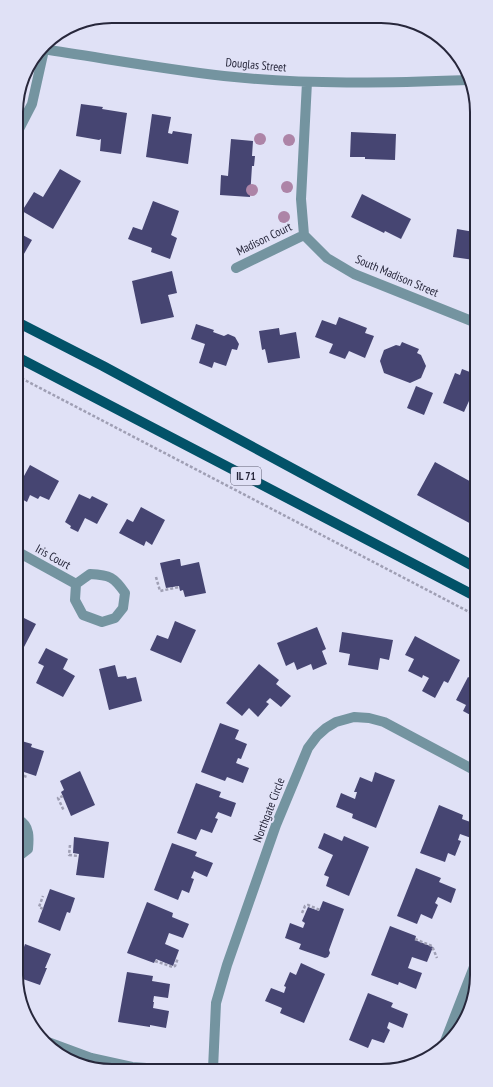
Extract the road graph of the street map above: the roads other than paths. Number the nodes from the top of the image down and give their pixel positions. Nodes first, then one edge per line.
1 (48, 50) edge
2 (41, 59) edge
3 (464, 80) edge
4 (307, 82) junction
5 (23, 121) edge
6 (304, 235) junction
7 (236, 268) dead end
8 (470, 320) edge
9 (23, 325) edge
10 (23, 360) edge
11 (23, 555) edge
12 (470, 564) edge
13 (76, 584) junction
14 (470, 593) edge
15 (470, 768) edge
16 (23, 824) edge
17 (23, 853) edge
18 (470, 977) edge
19 (448, 1034) edge
20 (58, 1046) edge
21 (118, 1064) edge
22 (213, 1064) edge

1 - 4 street, Douglas Street
2 - 5 street
3 - 4 street, Douglas Street
4 - 6 street
6 - 7 street, Madison Court
6 - 8 street, South Madison Street
9 - 12 main road, IL 71
10 - 14 main road, IL 71
11 - 13 street, Iris Court
13 - 13 street, Iris Court
15 - 22 street, Northgate Circle
16 - 17 street
18 - 19 street
20 - 21 street

